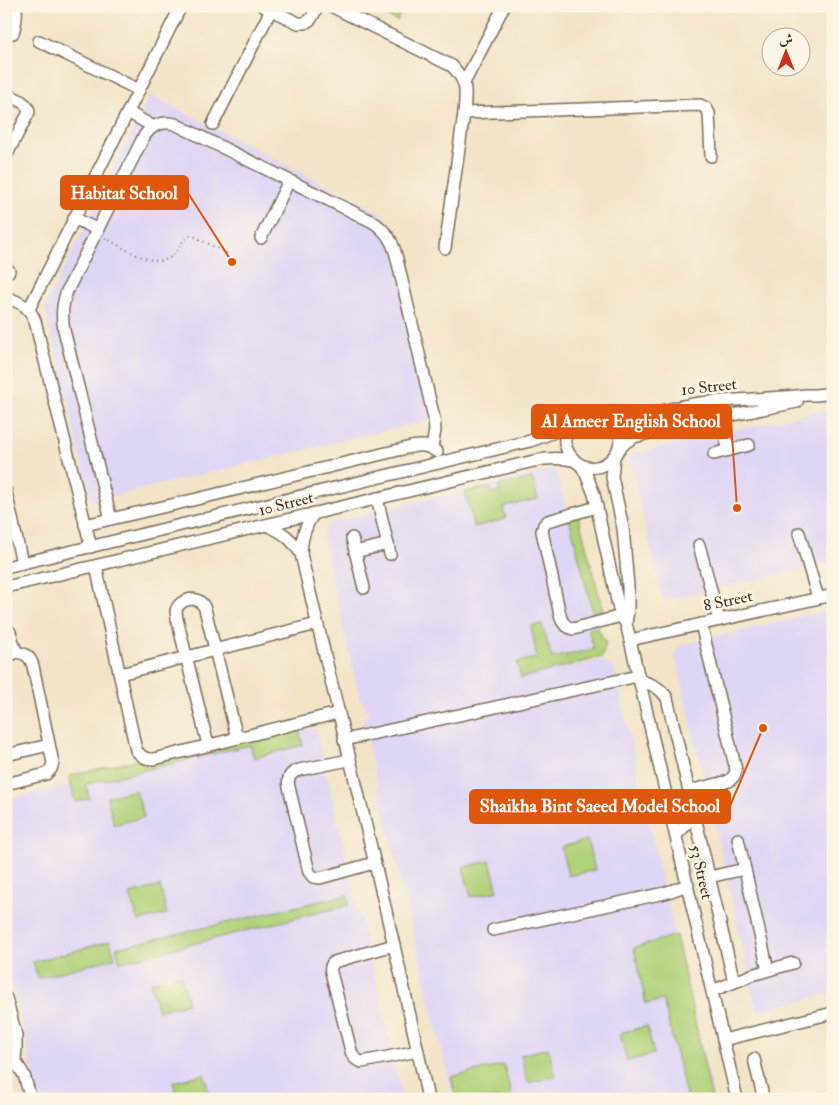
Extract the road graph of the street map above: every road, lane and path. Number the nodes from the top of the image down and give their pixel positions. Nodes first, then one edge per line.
1 (16, 6) edge
2 (181, 6) edge
3 (318, 6) edge
4 (330, 6) edge
5 (504, 6) edge
6 (267, 8) edge
7 (13, 33) dead end
8 (39, 42) dead end
9 (464, 83) junction
10 (139, 90) junction
11 (6, 94) edge
12 (128, 112) junction
13 (464, 113) junction
14 (213, 124) dead end
15 (152, 126) junction
16 (7, 151) edge
17 (711, 156) dead end
18 (289, 181) junction
19 (74, 218) junction
20 (97, 231) junction
21 (261, 238) dead end
22 (444, 248) dead end
23 (228, 254) dead end
24 (6, 297) edge
25 (29, 309) junction
26 (833, 392) edge
27 (816, 395) junction
28 (722, 402) junction
29 (607, 416) junction
30 (722, 417) junction
31 (568, 427) junction
32 (749, 445) dead end
33 (432, 448) junction
34 (730, 450) junction
35 (616, 453) junction
36 (714, 454) dead end
37 (448, 460) junction
38 (577, 462) junction
39 (6, 492) edge
40 (377, 498) junction
41 (597, 507) junction
42 (314, 513) junction
43 (111, 519) junction
44 (85, 525) junction
45 (266, 525) junction
46 (799, 533) dead end
47 (352, 538) dead end
48 (12, 545) edge
49 (699, 545) dead end
50 (90, 547) junction
51 (356, 552) junction
52 (301, 554) junction
53 (22, 563) junction
54 (96, 566) junction
55 (6, 567) edge
56 (6, 587) edge
57 (364, 588) dead end
58 (833, 595) edge
59 (818, 598) junction
60 (624, 619) junction
61 (719, 620) junction
62 (317, 624) junction
63 (701, 624) junction
64 (6, 629) edge
65 (630, 640) junction
66 (215, 650) junction
67 (10, 654) edge
68 (187, 657) junction
69 (120, 674) junction
70 (638, 678) junction
71 (338, 713) junction
72 (237, 738) junction
73 (344, 740) junction
74 (49, 745) junction
75 (208, 745) junction
76 (6, 755) edge
77 (349, 760) junction
78 (6, 784) edge
79 (689, 791) junction
80 (694, 813) junction
81 (676, 835) junction
82 (738, 838) dead end
83 (374, 864) junction
84 (745, 869) junction
85 (709, 877) junction
86 (688, 885) junction
87 (492, 930) dead end
88 (394, 945) junction
89 (793, 963) dead end
90 (768, 970) junction
91 (734, 982) junction
92 (712, 990) junction
93 (6, 998) edge
94 (833, 1013) edge
95 (723, 1040) junction
96 (418, 1051) junction
97 (754, 1059) dead end
98 (10, 1062) edge
99 (31, 1099) edge
100 (428, 1099) edge
101 (737, 1099) edge
102 (759, 1099) edge

1 - 7 street
2 - 10 street
3 - 6 street
4 - 9 street
5 - 9 street
6 - 14 street
8 - 10 street
9 - 13 street
10 - 12 street
11 - 16 street
12 - 15 street
12 - 19 street
13 - 17 street
13 - 22 street
15 - 18 street
15 - 20 street
18 - 21 street
18 - 33 street
19 - 20 street
19 - 25 street
20 - 23 path
20 - 43 street
24 - 25 street
25 - 44 street
26 - 27 street, 10 Street
27 - 28 street, 10 Street
27 - 30 street, 10 Street
28 - 29 street, 10 Street
28 - 30 street
29 - 31 street
29 - 35 street
30 - 34 street
30 - 35 street, 10 Street
31 - 37 street, 10 Street
31 - 38 street
32 - 34 street
33 - 37 street
33 - 43 street
34 - 36 street
35 - 38 street
35 - 60 street, 53 Street
37 - 50 street, 10 Street
38 - 40 street, 10 Street
38 - 41 street, 53 Street
39 - 48 street
40 - 42 street, 10 Street
40 - 51 street
41 - 60 street, 53 Street
41 - 60 street
42 - 45 street, 10 Street
42 - 52 street
43 - 44 street
44 - 50 street
45 - 52 street
45 - 54 street, 10 Street
46 - 59 street
47 - 51 street
48 - 53 street
49 - 61 street
50 - 53 street, 10 Street
51 - 57 street
52 - 62 street
53 - 55 street, 10 Street
54 - 56 street, 10 Street
54 - 69 street
58 - 59 street, 8 Street
59 - 61 street, 8 Street
60 - 65 street, 53 Street
61 - 63 street, 8 Street
62 - 66 street
62 - 71 street
63 - 65 street, 8 Street
63 - 79 street
64 - 67 street
65 - 70 street, 53 Street
66 - 68 street
66 - 68 street
66 - 72 street
67 - 74 street
68 - 69 street
68 - 75 street
69 - 75 street
70 - 73 street
70 - 79 street
70 - 81 street, 53 Street
71 - 72 street
71 - 73 street
72 - 75 street
73 - 77 street
74 - 76 street
74 - 78 street
77 - 83 street
77 - 83 street
79 - 80 street
80 - 81 street
80 - 85 street
81 - 86 street, 53 Street
82 - 84 street
83 - 88 street
84 - 85 street
84 - 90 street
85 - 91 street
86 - 87 street
86 - 92 street, 53 Street
88 - 96 street
88 - 96 street
89 - 90 street
90 - 91 street
91 - 92 street
92 - 95 street, 53 Street
93 - 98 street
94 - 95 street
95 - 101 street, 53 Street
96 - 100 street
97 - 102 street
98 - 99 street

